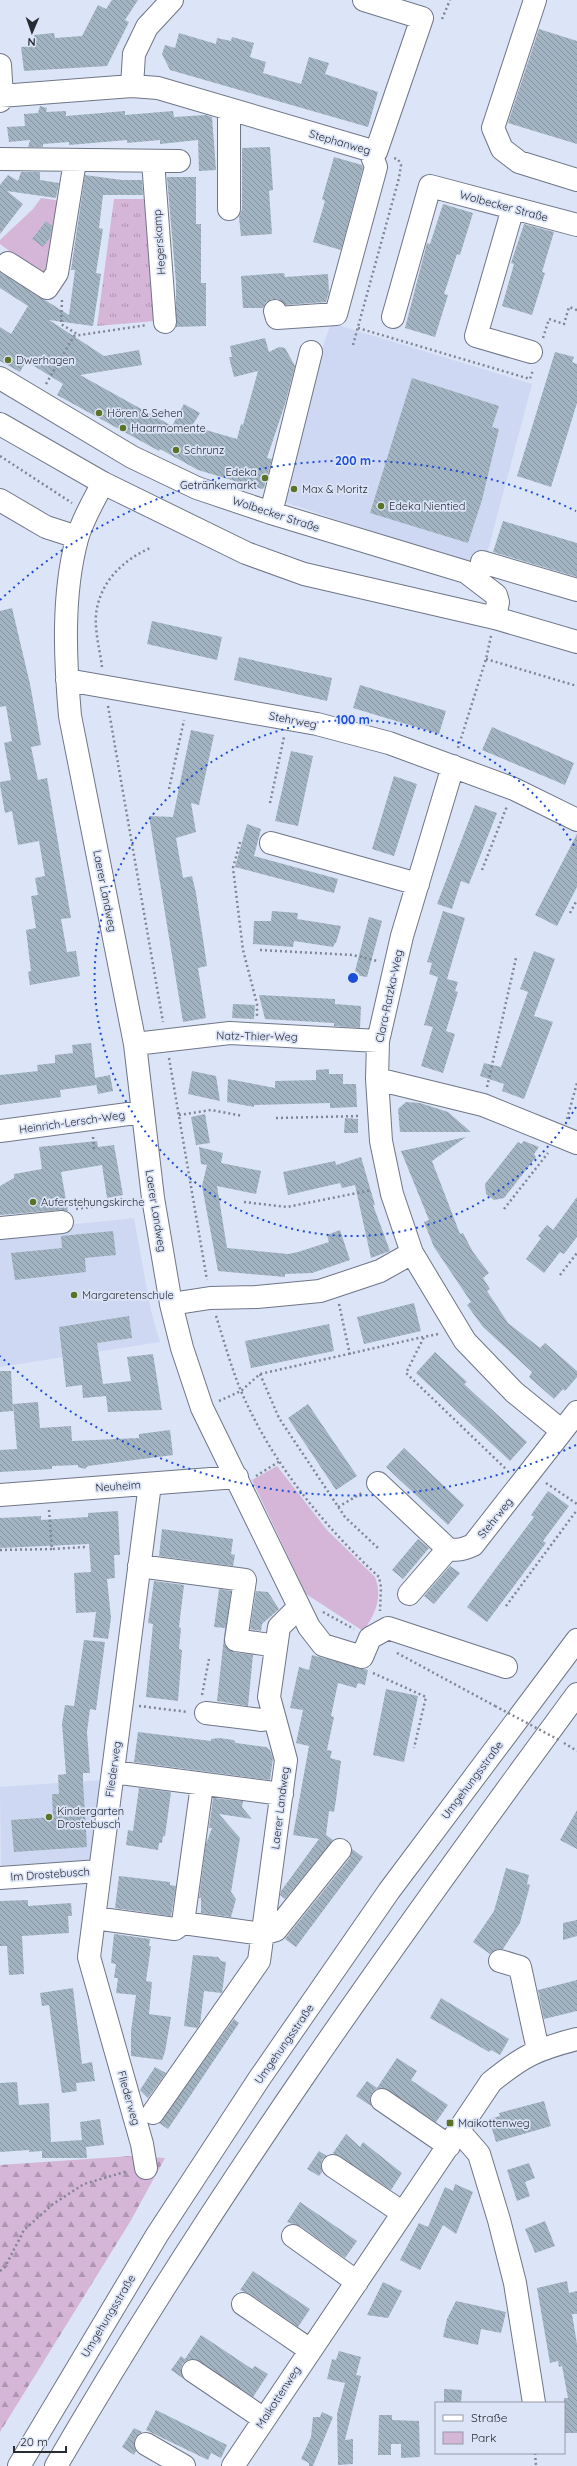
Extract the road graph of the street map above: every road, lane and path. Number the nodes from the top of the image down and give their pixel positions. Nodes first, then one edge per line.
1 (172, 0) edge
2 (364, 0) edge
3 (535, 0) edge
4 (0, 66) edge
5 (132, 86) junction
6 (1, 98) edge
7 (228, 109) junction
8 (370, 151) junction
9 (0, 159) edge
10 (74, 161) junction
11 (153, 161) junction
12 (179, 161) dead end
13 (399, 178) dead end
14 (577, 180) edge
15 (513, 208) junction
16 (229, 209) dead end
17 (577, 225) edge
18 (8, 263) dead end
19 (57, 273) junction
20 (275, 311) dead end
21 (393, 317) dead end
22 (165, 322) joint
23 (78, 335) junction
24 (353, 345) dead end
25 (310, 352) dead end
26 (531, 352) dead end
27 (0, 378) edge
28 (37, 400) junction
29 (0, 424) edge
30 (0, 456) edge
31 (103, 483) junction
32 (0, 500) edge
33 (88, 513) junction
34 (271, 513) junction
35 (77, 537) junction
36 (150, 548) dead end
37 (482, 562) dead end
38 (577, 590) edge
39 (495, 618) junction
40 (577, 642) edge
41 (67, 680) junction
42 (577, 686) edge
43 (105, 687) junction
44 (188, 700) junction
45 (288, 719) junction
46 (453, 766) junction
47 (169, 789) dead end
48 (514, 789) junction
49 (270, 802) dead end
50 (577, 820) edge
51 (240, 842) dead end
52 (271, 843) dead end
53 (482, 870) dead end
54 (418, 884) junction
55 (577, 900) edge
56 (570, 913) dead end
57 (260, 950) dead end
58 (516, 958) dead end
59 (395, 966) junction
60 (255, 1034) junction
61 (166, 1039) junction
62 (378, 1041) junction
63 (135, 1044) junction
64 (377, 1079) junction
65 (483, 1105) junction
66 (143, 1112) junction
67 (179, 1115) junction
68 (379, 1115) junction
69 (243, 1116) dead end
70 (276, 1118) dead end
71 (0, 1131) edge
72 (577, 1143) edge
73 (390, 1186) junction
74 (153, 1198) junction
75 (244, 1202) dead end
76 (62, 1222) joint
77 (0, 1228) edge
78 (577, 1253) edge
79 (412, 1254) junction
80 (560, 1275) dead end
81 (335, 1286) junction
82 (210, 1298) junction
83 (171, 1304) junction
84 (458, 1329) junction
85 (424, 1337) junction
86 (350, 1355) junction
87 (260, 1374) junction
88 (241, 1391) junction
89 (202, 1408) junction
90 (577, 1412) edge
91 (562, 1431) junction
92 (280, 1462) junction
93 (527, 1479) junction
94 (239, 1482) junction
95 (378, 1483) joint
96 (150, 1484) junction
97 (47, 1491) junction
98 (0, 1495) edge
99 (577, 1504) edge
100 (338, 1507) junction
101 (577, 1510) edge
102 (86, 1547) dead end
103 (52, 1549) junction
104 (380, 1549) dead end
105 (448, 1549) junction
106 (0, 1550) edge
107 (139, 1566) junction
108 (409, 1594) dead end
109 (506, 1606) dead end
110 (299, 1608) junction
111 (380, 1614) dead end
112 (577, 1640) edge
113 (276, 1646) junction
114 (390, 1649) dead end
115 (368, 1653) junction
116 (208, 1659) dead end
117 (506, 1667) dead end
118 (577, 1694) edge
119 (122, 1704) junction
120 (203, 1713) junction
121 (273, 1717) junction
122 (414, 1748) dead end
123 (577, 1751) edge
124 (113, 1772) junction
125 (202, 1785) junction
126 (282, 1794) junction
127 (340, 1850) dead end
128 (99, 1871) junction
129 (0, 1878) edge
130 (94, 1918) junction
131 (184, 1923) junction
132 (263, 1934) junction
133 (500, 1961) dead end
134 (577, 2039) edge
135 (538, 2050) junction
136 (382, 2100) dead end
137 (153, 2113) dead end
138 (454, 2138) junction
139 (333, 2166) dead end
140 (146, 2168) joint
141 (403, 2213) junction
142 (293, 2236) dead end
143 (0, 2270) edge
144 (357, 2282) junction
145 (243, 2304) dead end
146 (310, 2350) junction
147 (193, 2371) dead end
148 (534, 2402) edge
149 (264, 2419) junction
150 (146, 2444) dead end
151 (535, 2454) edge
152 (19, 2466) edge
153 (56, 2466) edge
154 (184, 2466) edge
155 (233, 2466) edge
156 (536, 2466) edge

1 - 5 main road
2 - 8 main road, Stephanweg
3 - 14 main road
4 - 6 main road
5 - 6 main road, Stephanweg
5 - 7 main road, Stephanweg
7 - 8 main road, Stephanweg
7 - 16 main road
8 - 20 main road
9 - 10 main road
10 - 11 main road
10 - 19 main road
11 - 12 main road
11 - 22 main road, Hegerskamp
13 - 24 path
15 - 17 main road, Wolbecker Straße
15 - 21 main road, Wolbecker Straße
15 - 26 main road
18 - 19 main road
19 - 23 path
22 - 23 path
23 - 28 path
25 - 34 main road
27 - 28 main road, Wolbecker Straße
28 - 34 main road, Wolbecker Straße
29 - 31 main road
30 - 33 path
31 - 33 main road, Laerer Landweg
31 - 39 main road
32 - 35 main road
33 - 35 main road, Laerer Landweg
34 - 39 main road, Wolbecker Straße
35 - 41 main road, Laerer Landweg
36 - 43 path
37 - 38 main road
39 - 40 main road
41 - 43 main road, Stehrweg
41 - 63 main road, Laerer Landweg
42 - 46 path
43 - 44 main road, Stehrweg
43 - 61 path
44 - 45 main road, Stehrweg
44 - 47 path
45 - 46 main road, Stehrweg
45 - 49 path
46 - 48 main road, Stehrweg
46 - 54 main road, Clara-Ratzka-Weg
48 - 50 main road, Stehrweg
48 - 53 path
51 - 60 path
52 - 54 main road
54 - 59 main road, Clara-Ratzka-Weg
55 - 56 path
57 - 59 path
58 - 65 path
59 - 62 main road, Clara-Ratzka-Weg
60 - 61 main road, Natz-Thier-Weg
60 - 62 main road, Natz-Thier-Weg
61 - 63 main road, Natz-Thier-Weg
61 - 67 path
62 - 64 main road, Clara-Ratzka-Weg
63 - 66 main road, Laerer Landweg
64 - 65 main road
64 - 68 main road, Clara-Ratzka-Weg
65 - 72 main road
66 - 71 main road, Heinrich-Lersch-Weg
66 - 74 main road, Laerer Landweg
67 - 69 path
67 - 82 path
68 - 70 path
68 - 73 main road, Clara-Ratzka-Weg
73 - 75 path
73 - 79 main road, Clara-Ratzka-Weg
74 - 76 path
74 - 83 main road, Laerer Landweg
76 - 77 main road
78 - 80 path
79 - 81 main road
79 - 84 main road, Clara-Ratzka-Weg
81 - 82 main road
81 - 86 path
82 - 83 main road
82 - 88 path
83 - 89 main road, Laerer Landweg
84 - 85 path
84 - 91 main road, Clara-Ratzka-Weg
85 - 86 path
85 - 93 path
86 - 87 path
87 - 88 path
87 - 100 path
88 - 89 path
88 - 92 path
89 - 94 main road, Laerer Landweg
90 - 91 main road, Stehrweg
91 - 93 main road, Stehrweg
92 - 94 path
92 - 111 path
93 - 99 path
93 - 105 main road, Stehrweg
94 - 96 main road, Neuheim
94 - 110 main road, Laerer Landweg
95 - 100 path
95 - 105 main road
96 - 97 main road, Neuheim
96 - 107 main road, Fliederweg
97 - 98 main road, Neuheim
97 - 103 path
100 - 104 path
101 - 109 path
102 - 103 path
103 - 106 path
105 - 108 main road
107 - 113 main road
107 - 119 main road, Fliederweg
110 - 113 main road, Laerer Landweg
110 - 115 path
110 - 115 main road, Laerer Landweg
112 - 152 main road, Umgehungsstraße
113 - 121 main road, Laerer Landweg
114 - 123 path, bridge
115 - 117 main road
115 - 122 path
116 - 120 path
118 - 153 main road
119 - 120 path
119 - 124 main road, Fliederweg
120 - 121 main road
121 - 126 main road, Laerer Landweg
124 - 125 main road
124 - 128 main road, Fliederweg
125 - 126 main road
125 - 131 main road
126 - 132 main road, Laerer Landweg
127 - 132 main road
128 - 129 main road, Im Drostebusch
128 - 130 main road, Fliederweg
130 - 131 main road
130 - 140 main road, Fliederweg
131 - 132 main road
132 - 137 main road, Laerer Landweg
133 - 135 main road
134 - 135 main road, Maikottenweg
135 - 138 main road, Maikottenweg
136 - 138 main road
138 - 141 main road, Maikottenweg
138 - 148 main road
139 - 141 main road
140 - 143 path
141 - 144 main road, Maikottenweg
142 - 144 main road
144 - 146 main road, Maikottenweg
145 - 146 main road
146 - 149 main road, Maikottenweg
147 - 149 main road
149 - 155 main road, Maikottenweg
150 - 154 main road
151 - 156 path

